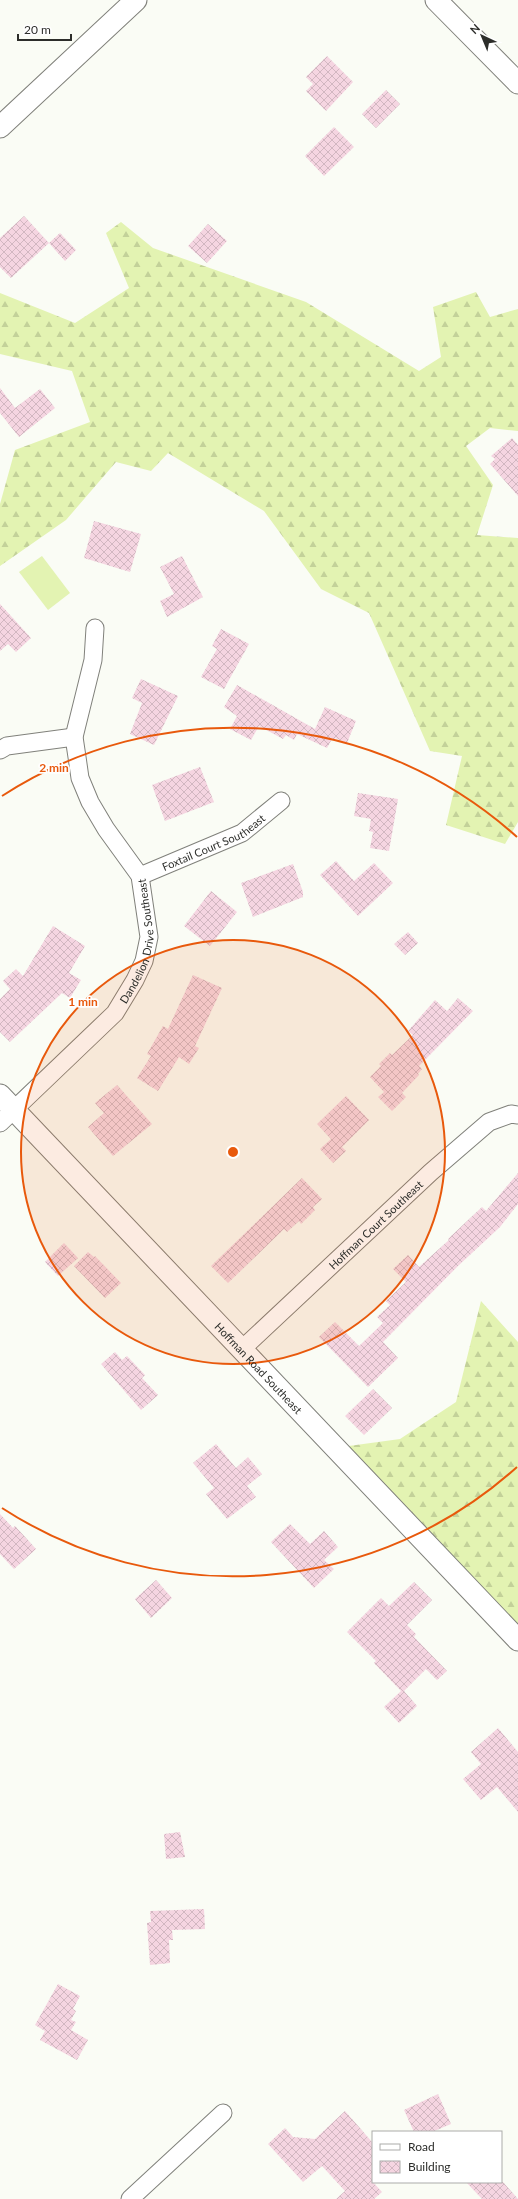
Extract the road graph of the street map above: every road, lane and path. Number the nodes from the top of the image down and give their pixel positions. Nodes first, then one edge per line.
1 (136, 0) edge
2 (436, 0) edge
3 (518, 83) edge
4 (0, 127) edge
5 (95, 628) dead end
6 (74, 737) junction
7 (0, 750) edge
8 (281, 801) dead end
9 (140, 876) junction
10 (0, 1095) edge
11 (518, 1115) edge
12 (7, 1116) edge
13 (241, 1350) junction
14 (518, 1640) edge
15 (223, 2113) dead end
16 (130, 2199) edge

1 - 4 street
2 - 3 street
5 - 6 street, Dandelion Drive Southeast
6 - 7 street
6 - 9 street, Dandelion Drive Southeast
8 - 9 street, Foxtail Court Southeast
9 - 12 street, Dandelion Drive Southeast
10 - 12 street, Hoffman Road Southeast
11 - 13 street, Hoffman Court Southeast
12 - 13 street, Hoffman Road Southeast
13 - 14 street, Hoffman Road Southeast
15 - 16 street

